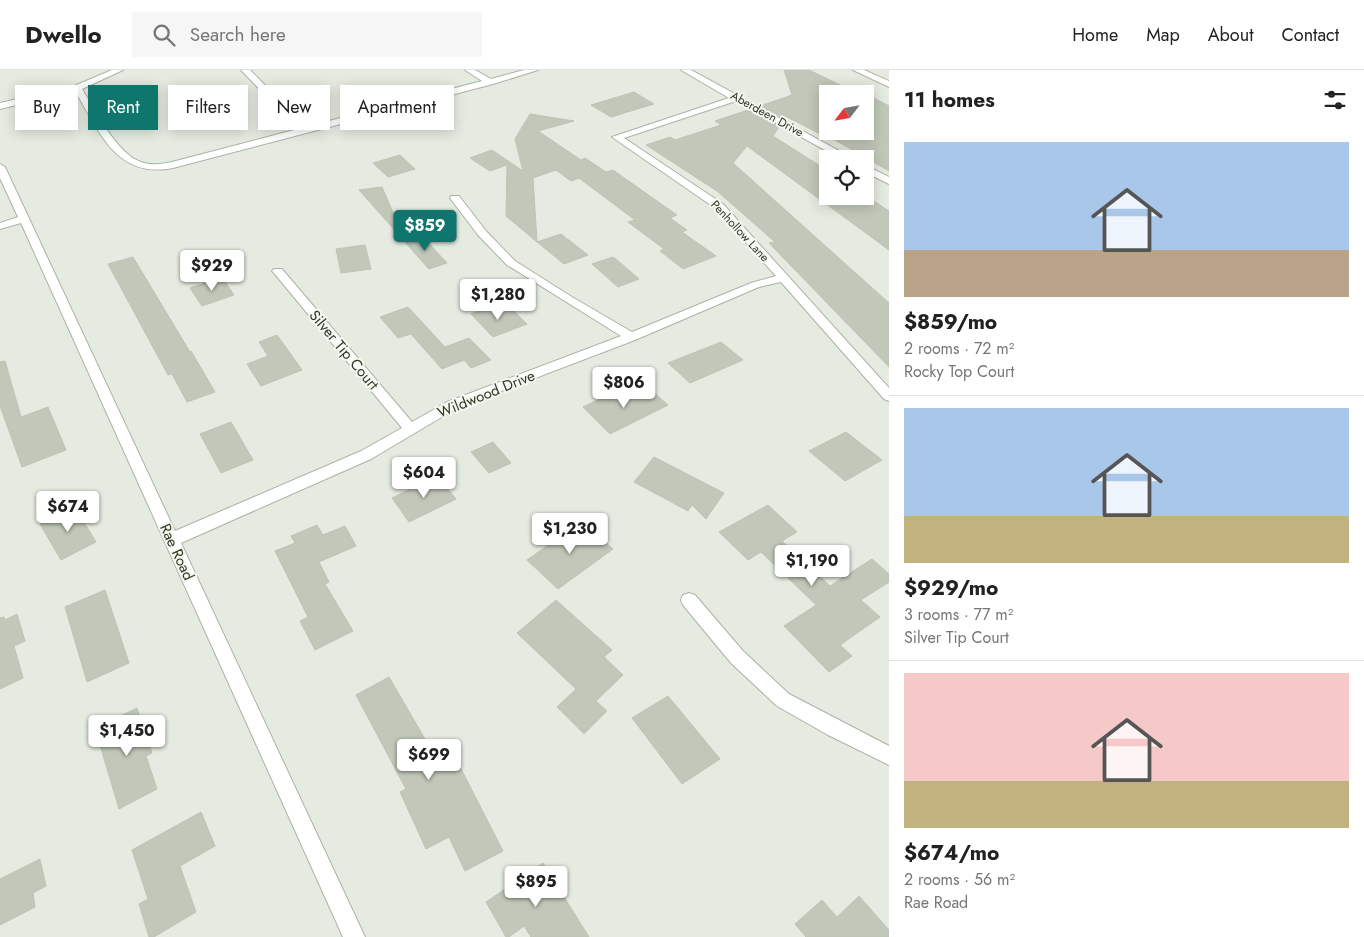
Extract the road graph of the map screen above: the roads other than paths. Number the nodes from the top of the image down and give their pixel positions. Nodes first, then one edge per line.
1 (120, 70) edge
2 (245, 70) edge
3 (469, 70) edge
4 (534, 70) edge
5 (685, 70) edge
6 (858, 70) edge
7 (872, 70) edge
8 (889, 78) edge
9 (490, 82) junction
10 (889, 84) edge
11 (78, 88) edge
12 (78, 90) edge
13 (737, 98) junction
14 (15, 102) edge
15 (0, 106) edge
16 (305, 131) junction
17 (832, 150) edge
18 (0, 167) edge
19 (874, 173) edge
20 (889, 181) edge
21 (455, 198) dead end
22 (24, 219) junction
23 (0, 226) edge
24 (278, 271) dead end
25 (783, 278) junction
26 (631, 337) junction
27 (889, 396) edge
28 (410, 428) junction
29 (171, 540) junction
30 (689, 600) dead end
31 (889, 756) edge
32 (354, 937) edge

1 - 11 street
2 - 16 street
3 - 9 street
4 - 9 street
5 - 13 street, Aberdeen Drive
6 - 10 street
7 - 8 street
9 - 16 street
12 - 16 street
13 - 17 street, Aberdeen Drive
13 - 25 street, Penhollow Lane
14 - 15 street
18 - 22 street, Rae Road
19 - 20 street
21 - 26 street
22 - 23 street
22 - 29 street, Rae Road
24 - 28 street, Silver Tip Court
25 - 26 street, Wildwood Drive
25 - 27 street, Penhollow Lane
26 - 28 street, Wildwood Drive
28 - 29 street, Wildwood Drive
29 - 32 street, Rae Road
30 - 31 street

